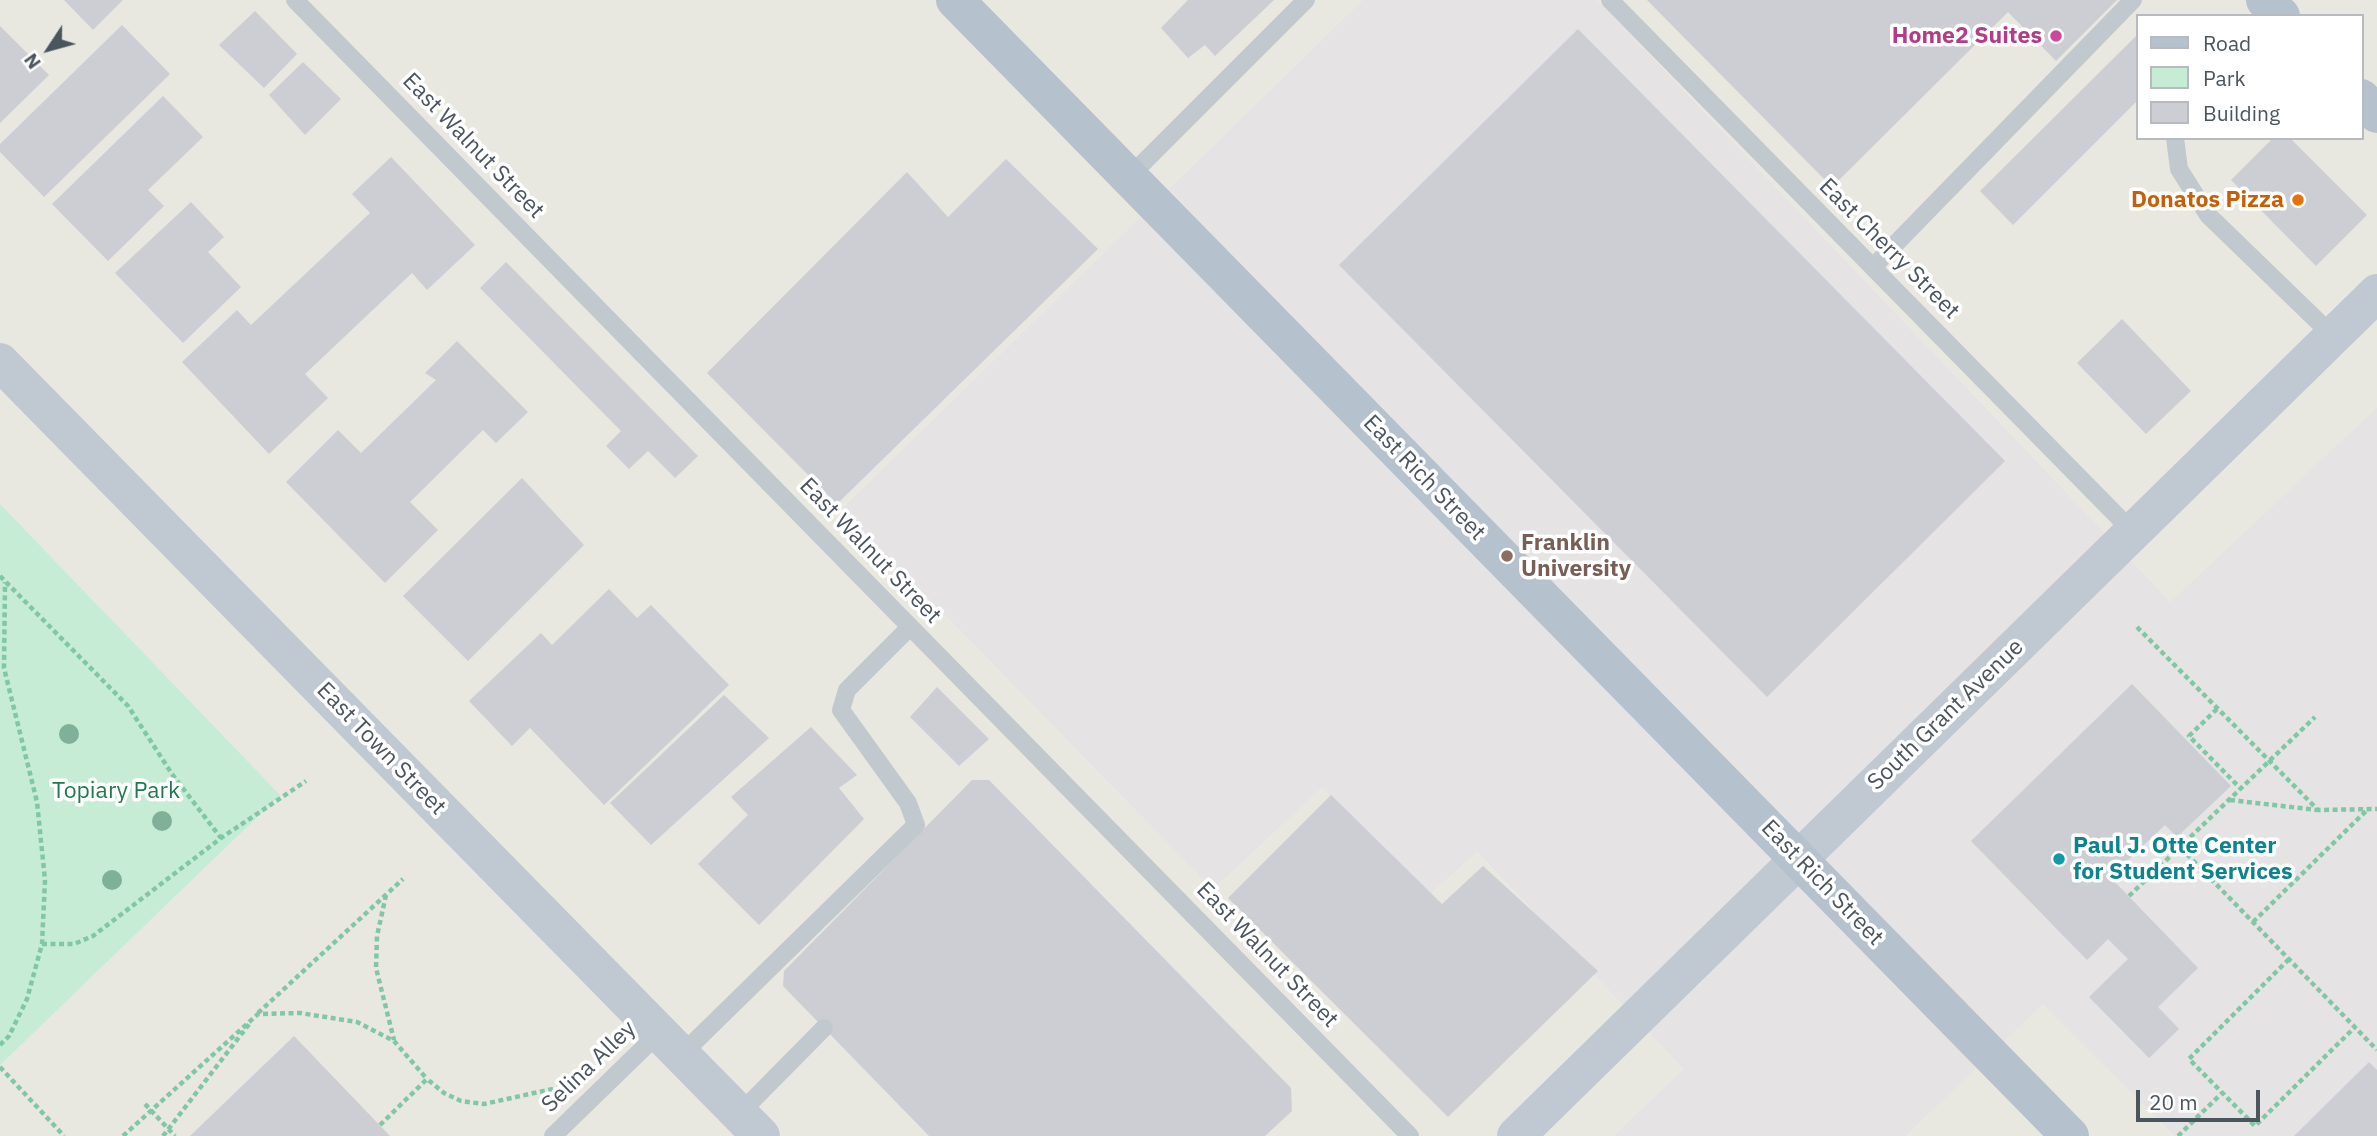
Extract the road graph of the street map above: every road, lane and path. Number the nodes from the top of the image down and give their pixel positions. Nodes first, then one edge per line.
1 (295, 0) edge
2 (955, 0) edge
3 (1306, 0) edge
4 (1610, 0) edge
5 (2133, 0) edge
6 (2363, 100) edge
7 (2377, 114) edge
8 (2175, 140) edge
9 (1129, 177) junction
10 (1873, 267) junction
11 (2377, 293) edge
12 (2333, 336) junction
13 (0, 362) edge
14 (2133, 532) junction
15 (0, 576) edge
16 (5, 582) junction
17 (910, 627) junction
18 (2137, 627) dead end
19 (2217, 709) junction
20 (2315, 717) dead end
21 (2269, 762) junction
22 (306, 781) dead end
23 (2241, 789) junction
24 (2230, 800) junction
25 (2377, 809) edge
26 (2318, 810) junction
27 (2368, 810) junction
28 (221, 838) junction
29 (2181, 848) junction
30 (1799, 859) junction
31 (403, 879) dead end
32 (386, 894) junction
33 (2129, 896) dead end
34 (2253, 922) junction
35 (42, 944) junction
36 (2289, 960) junction
37 (258, 1014) junction
38 (2355, 1027) junction
39 (824, 1028) dead end
40 (394, 1041) junction
41 (670, 1044) junction
42 (0, 1045) edge
43 (2377, 1050) edge
44 (0, 1066) edge
45 (427, 1079) junction
46 (560, 1087) dead end
47 (2222, 1093) junction
48 (145, 1104) dead end
49 (150, 1110) junction
50 (380, 1125) dead end
51 (750, 1125) edge
52 (169, 1129) junction
53 (64, 1136) edge
54 (123, 1136) edge
55 (163, 1136) edge
56 (175, 1136) edge
57 (553, 1136) edge
58 (1410, 1136) edge
59 (1516, 1136) edge
60 (2070, 1136) edge
61 (2178, 1136) edge

1 - 17 lane, East Walnut Street
2 - 9 main road, East Rich Street
3 - 9 lane
4 - 10 lane, East Cherry Street
5 - 10 lane
6 - 7 main road
8 - 12 lane
9 - 30 main road, East Rich Street
10 - 14 lane, East Cherry Street
11 - 12 street, South Grant Avenue
12 - 14 street, South Grant Avenue
13 - 41 street, East Town Street
14 - 30 street, South Grant Avenue
15 - 16 path
16 - 28 path
16 - 35 path
17 - 41 lane, Selina Alley
17 - 58 lane, East Walnut Street
18 - 19 path
19 - 21 path
19 - 23 path
20 - 21 path
21 - 23 path
21 - 26 path
22 - 28 path
23 - 24 path
24 - 26 path
24 - 29 path
25 - 27 path
26 - 27 path
27 - 34 path
28 - 35 path
29 - 33 path
29 - 34 path
30 - 59 street, South Grant Avenue
30 - 60 main road, East Rich Street
31 - 32 path
32 - 37 path
32 - 40 path
34 - 36 path
35 - 42 path
36 - 38 path
36 - 47 path
37 - 40 path
37 - 49 path
37 - 52 path
38 - 43 path
38 - 47 path
39 - 51 lane
40 - 45 path
41 - 51 street, East Town Street
41 - 57 lane, Selina Alley
44 - 53 path
45 - 46 path
45 - 50 path
47 - 61 path
48 - 49 path
49 - 52 path
49 - 54 path
52 - 55 path
52 - 56 path

